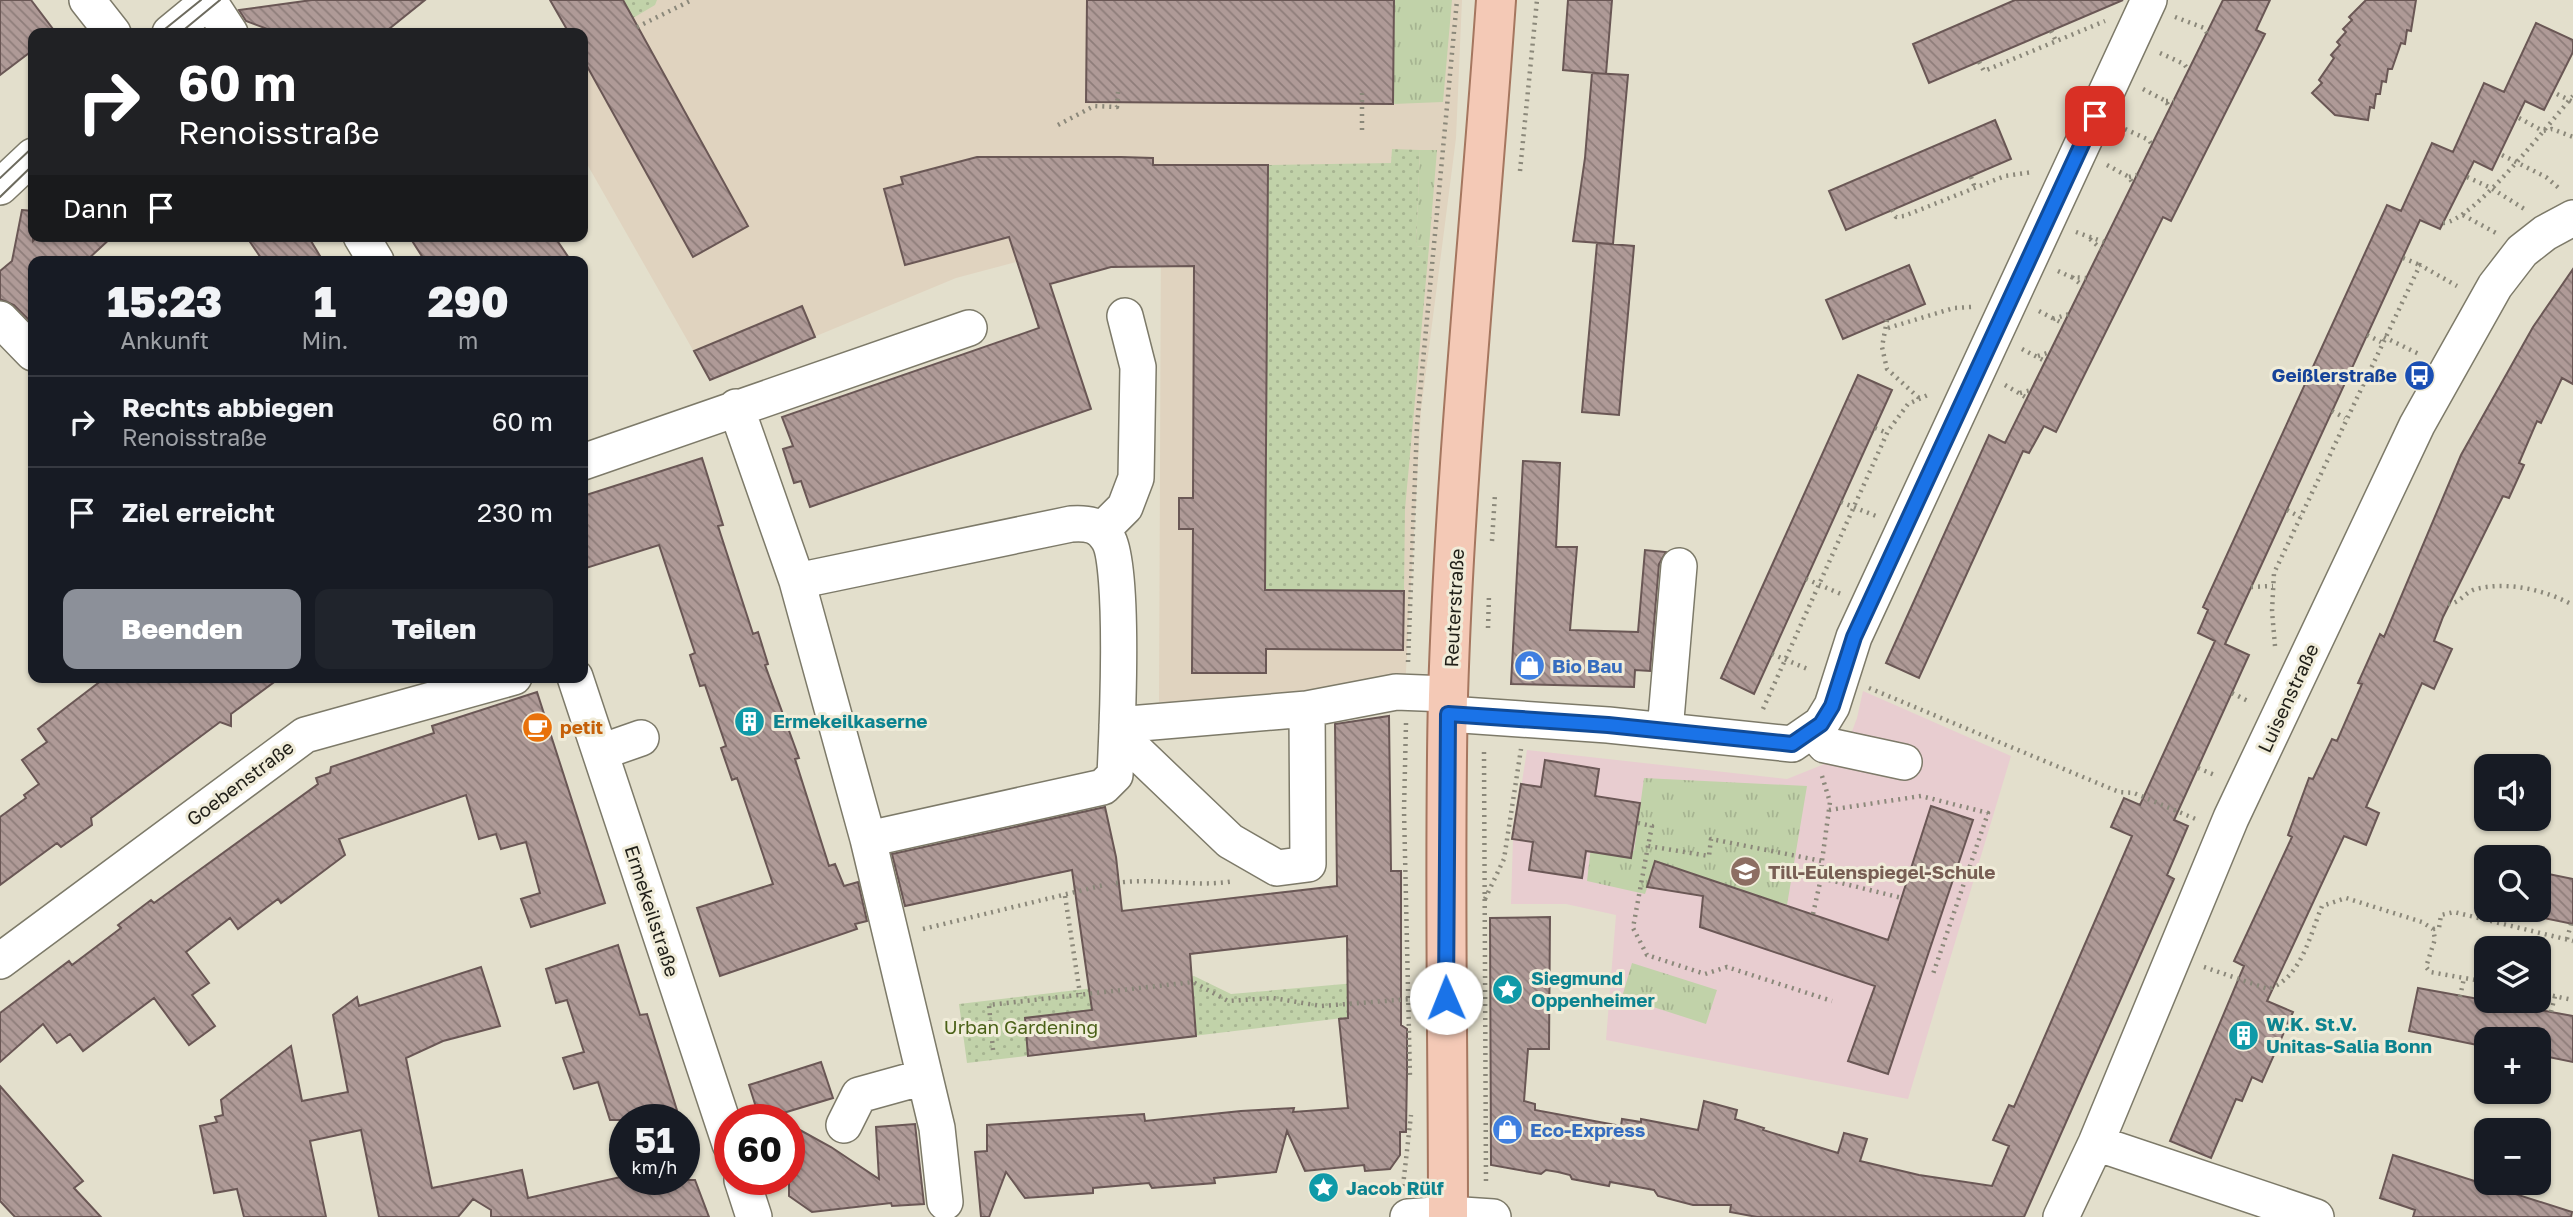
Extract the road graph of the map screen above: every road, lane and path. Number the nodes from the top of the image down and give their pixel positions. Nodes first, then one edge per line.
1 (87, 0) edge
2 (210, 0) edge
3 (674, 0) edge
4 (692, 0) edge
5 (1496, 0) edge
6 (1537, 0) edge
7 (2148, 3) edge
8 (677, 6) junction
9 (638, 27) dead end
10 (109, 28) edge
11 (176, 28) edge
12 (227, 28) edge
13 (2051, 31) dead end
14 (2056, 41) junction
15 (1979, 62) dead end
16 (2184, 64) dead end
17 (2192, 64) dead end
18 (1118, 92) dead end
19 (1362, 93) dead end
20 (2557, 94) dead end
21 (2572, 99) edge
22 (2166, 101) dead end
23 (2174, 101) dead end
24 (2519, 118) dead end
25 (1058, 125) dead end
26 (2543, 131) junction
27 (1362, 132) dead end
28 (2573, 137) edge
29 (2156, 138) dead end
30 (2149, 139) dead end
31 (2502, 155) dead end
32 (28, 161) edge
33 (2517, 161) junction
34 (2069, 170) junction
35 (2137, 176) dead end
36 (1970, 177) dead end
37 (2129, 177) dead end
38 (2467, 177) dead end
39 (1519, 178) dead end
40 (0, 187) edge
41 (1975, 188) junction
42 (2491, 188) junction
43 (1892, 210) dead end
44 (2567, 215) edge
45 (2443, 223) dead end
46 (2090, 239) dead end
47 (2101, 249) dead end
48 (2403, 258) dead end
49 (2420, 265) junction
50 (2071, 277) dead end
51 (2083, 286) dead end
52 (2485, 303) junction
53 (2007, 305) junction
54 (2069, 314) dead end
55 (1125, 316) dead end
56 (0, 319) edge
57 (2053, 319) dead end
58 (1887, 320) dead end
59 (969, 328) dead end
60 (1888, 328) junction
61 (2367, 335) dead end
62 (2382, 339) junction
63 (28, 349) edge
64 (2050, 352) dead end
65 (2036, 357) dead end
66 (2449, 368) junction
67 (1969, 387) junction
68 (2031, 390) dead end
69 (2020, 393) dead end
70 (1920, 399) junction
71 (736, 407) junction
72 (2332, 411) dead end
73 (2345, 418) junction
74 (1875, 428) dead end
75 (1887, 433) junction
76 (588, 460) edge
77 (1496, 485) dead end
78 (2287, 510) dead end
79 (2300, 517) junction
80 (1102, 530) junction
81 (1492, 554) dead end
82 (1679, 566) dead end
83 (797, 581) junction
84 (1490, 582) dead end
85 (2273, 586) junction
86 (2251, 587) dead end
87 (2448, 604) dead end
88 (2573, 605) edge
89 (1488, 635) dead end
90 (2275, 646) dead end
91 (1772, 654) dead end
92 (1784, 660) junction
93 (1841, 679) junction
94 (492, 683) edge
95 (577, 683) edge
96 (1354, 685) dead end
97 (1396, 692) junction
98 (1460, 708) junction
99 (1307, 709) junction
100 (1536, 720) junction
101 (1117, 729) junction
102 (1665, 731) junction
103 (1813, 732) junction
104 (641, 738) dead end
105 (1748, 740) junction
106 (600, 752) junction
107 (1904, 762) dead end
108 (1827, 790) dead end
109 (1829, 810) junction
110 (2231, 818) junction
111 (1638, 823) dead end
112 (867, 839) junction
113 (1648, 846) junction
114 (1822, 861) junction
115 (1277, 869) junction
116 (1821, 878) junction
117 (1116, 883) dead end
118 (1104, 886) dead end
119 (1065, 896) junction
120 (1902, 898) dead end
121 (1484, 900) junction
122 (1813, 914) dead end
123 (2571, 924) dead end
124 (2433, 929) junction
125 (891, 937) junction
126 (2567, 939) junction
127 (2573, 941) edge
128 (0, 961) edge
129 (2226, 975) dead end
130 (1932, 976) dead end
131 (2464, 978) junction
132 (2474, 980) edge
133 (1080, 994) junction
134 (2551, 995) edge
135 (2460, 996) dead end
136 (2554, 996) junction
137 (1446, 998) junction
138 (2573, 1000) edge
139 (1832, 1001) dead end
140 (2551, 1012) dead end
141 (993, 1049) dead end
142 (924, 1077) junction
143 (717, 1104) edge
144 (844, 1125) dead end
145 (2096, 1143) junction
146 (746, 1195) edge
147 (944, 1202) dead end
148 (1469, 1216) edge
149 (754, 1217) edge
150 (1408, 1217) edge
151 (2061, 1217) edge
152 (2316, 1217) edge

1 - 10 street
2 - 11 street
2 - 12 street
3 - 8 path
4 - 8 path
5 - 98 main road, Reuterstraße
6 - 39 path
7 - 14 path
7 - 34 street
8 - 9 path
13 - 14 path
14 - 15 path
16 - 17 path
18 - 25 path
19 - 27 path
20 - 21 path
21 - 26 path
22 - 23 path
24 - 26 path
26 - 28 path
26 - 33 path
29 - 30 path
31 - 33 path
32 - 40 street
33 - 42 path
33 - 44 path
34 - 41 path
34 - 53 street
35 - 37 path
36 - 41 path
38 - 42 path
41 - 43 path
42 - 44 path
42 - 45 path
44 - 52 street, Luisenstraße
46 - 47 path
48 - 49 path
49 - 52 path
49 - 62 path
50 - 51 path
52 - 66 street, Luisenstraße
53 - 60 path
53 - 67 street
54 - 57 path
55 - 80 street
56 - 63 street
58 - 60 path
59 - 71 street
60 - 70 path
61 - 62 path
62 - 66 path
62 - 73 path
64 - 65 path
66 - 110 street, Luisenstraße
67 - 70 path
67 - 93 street
68 - 69 path
70 - 75 path
71 - 76 street
71 - 83 street
72 - 73 path
73 - 79 path
74 - 75 path
75 - 92 path
77 - 81 path
78 - 79 path
79 - 85 path
80 - 83 street
80 - 101 street
82 - 102 street
83 - 112 street
84 - 89 path
85 - 86 path
85 - 90 path
87 - 88 path
91 - 92 path
92 - 93 path
92 - 105 path
93 - 103 street
93 - 110 path
94 - 128 street, Goebenstraße
95 - 106 street, Ermekeilstraße
96 - 97 street
97 - 98 street
97 - 99 street
98 - 100 street
98 - 121 path
98 - 137 main road, Reuterstraße
99 - 101 street
99 - 115 street
100 - 102 street
100 - 121 path
101 - 112 street
101 - 115 street
102 - 105 street
103 - 105 street
103 - 107 street
104 - 106 street
106 - 143 street, Ermekeilstraße
108 - 109 path
109 - 114 path
109 - 130 path
110 - 145 street, Luisenstraße
111 - 113 path
112 - 125 street
113 - 114 path
113 - 139 path
114 - 116 path
115 - 117 path
116 - 120 path
116 - 122 path
118 - 119 path
119 - 125 path
119 - 133 path
121 - 148 path
123 - 126 path
124 - 126 path
124 - 129 path
124 - 131 path
125 - 142 street
126 - 127 path
131 - 132 path
131 - 135 path
133 - 137 path
133 - 141 path
134 - 136 path
136 - 138 path
136 - 140 path
137 - 148 main road, Reuterstraße
142 - 144 street
142 - 147 street
145 - 151 street, Luisenstraße
145 - 152 street
146 - 149 street
148 - 150 street

